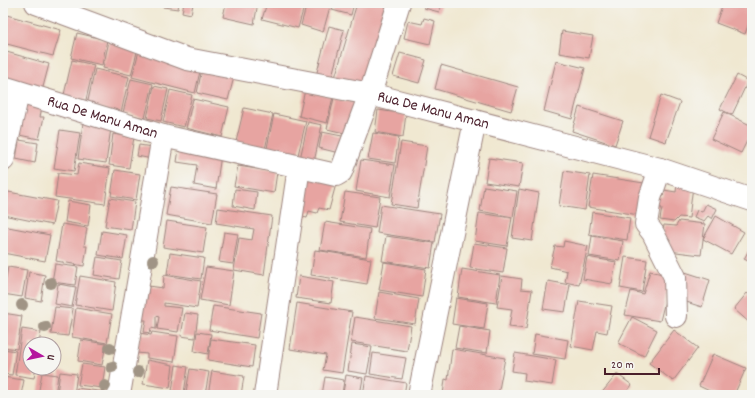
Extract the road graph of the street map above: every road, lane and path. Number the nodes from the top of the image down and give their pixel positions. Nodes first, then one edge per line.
1 (36, 3) edge
2 (399, 3) edge
3 (10, 90) edge
4 (370, 94) junction
5 (475, 121) junction
6 (163, 136) junction
7 (3, 160) edge
8 (299, 167) junction
9 (660, 169) junction
10 (752, 200) edge
11 (676, 316) dead end
12 (119, 395) edge
13 (265, 395) edge
14 (419, 395) edge

1 - 4 street
2 - 4 street
3 - 6 street, Rua De Manu Aman
3 - 7 street
4 - 5 street, Rua De Manu Aman
4 - 8 street, Rua De Manu Aman
5 - 9 street, Rua De Manu Aman
5 - 14 street
6 - 8 street, Rua De Manu Aman
6 - 12 street
8 - 13 street
9 - 10 street, Rua De Manu Aman
9 - 11 street

